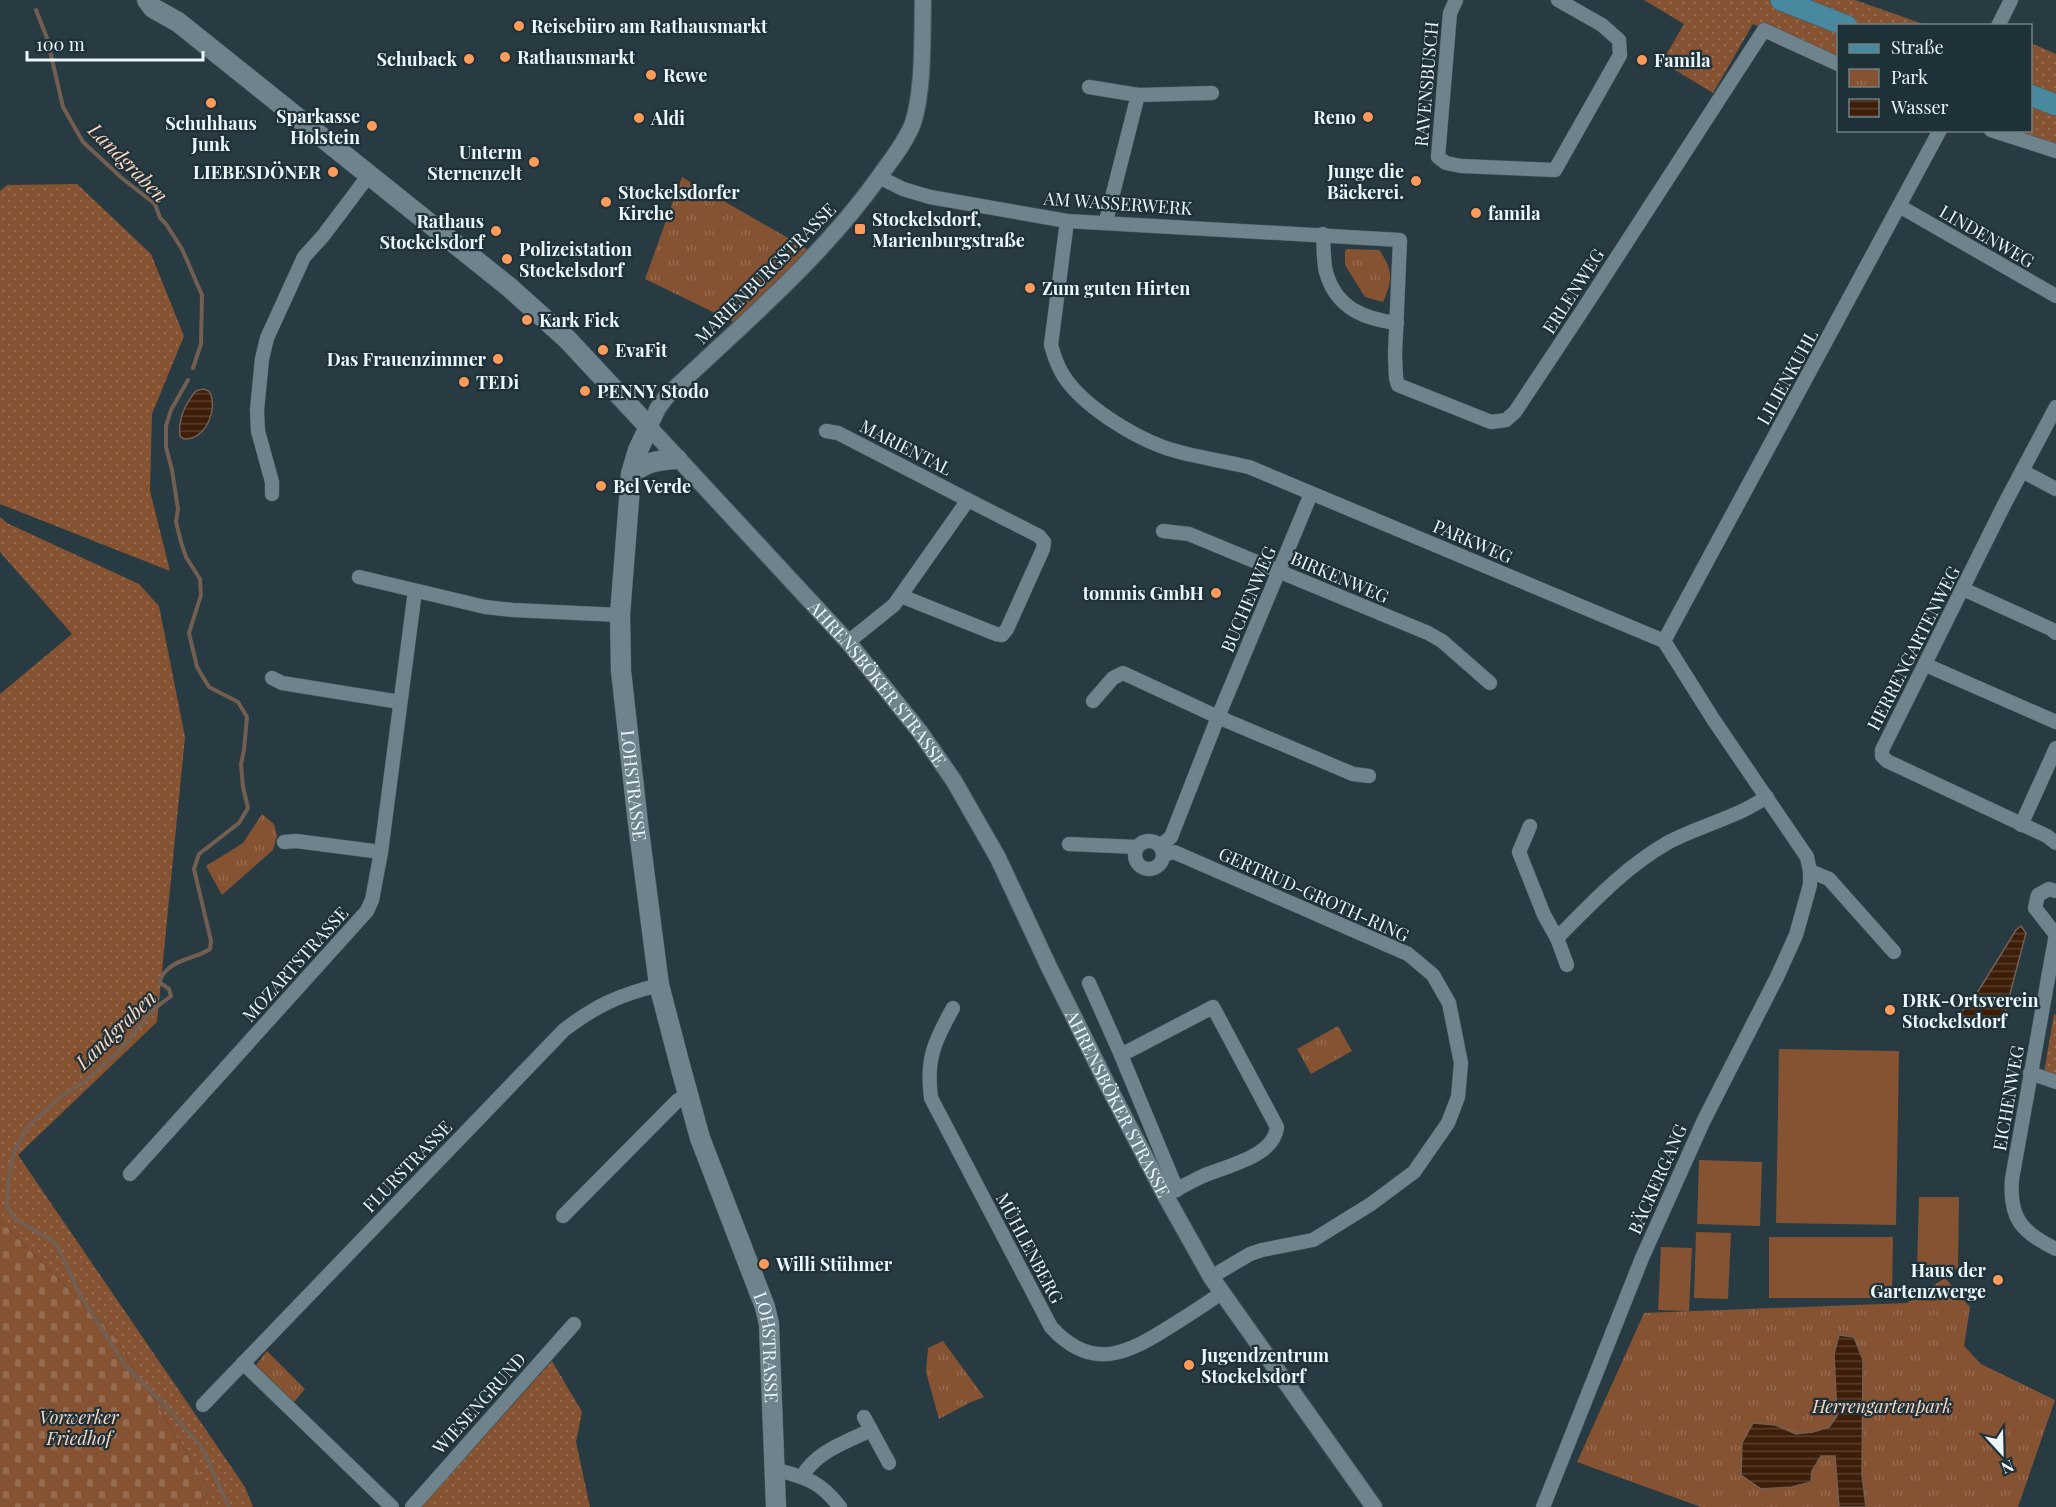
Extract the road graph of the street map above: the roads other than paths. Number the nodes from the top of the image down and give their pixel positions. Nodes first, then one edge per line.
1 (147, 0) edge
2 (160, 0) edge
3 (923, 0) edge
4 (1456, 0) edge
5 (1558, 0) edge
6 (1780, 0) edge
7 (2011, 0) edge
8 (178, 22) junction
9 (1842, 24) edge
10 (1999, 24) edge
11 (1837, 63) edge
12 (1089, 87) dead end
13 (1212, 93) dead end
14 (1138, 95) junction
15 (2032, 95) edge
16 (2056, 105) edge
17 (1939, 132) edge
18 (1997, 132) edge
19 (2056, 151) edge
20 (369, 175) junction
21 (879, 177) junction
22 (1900, 207) junction
23 (1067, 220) junction
24 (1106, 221) junction
25 (1323, 234) junction
26 (1400, 240) joint
27 (2056, 296) edge
28 (1397, 323) junction
29 (2054, 411) edge
30 (649, 428) junction
31 (826, 431) dead end
32 (676, 459) junction
33 (2022, 471) junction
34 (631, 474) junction
35 (2056, 489) edge
36 (272, 494) dead end
37 (1311, 494) junction
38 (968, 500) junction
39 (1163, 531) dead end
40 (1280, 571) junction
41 (359, 577) dead end
42 (1963, 589) junction
43 (415, 591) junction
44 (902, 596) junction
45 (620, 615) junction
46 (2056, 633) edge
47 (1664, 640) junction
48 (848, 642) junction
49 (1926, 665) junction
50 (272, 678) dead end
51 (1490, 683) dead end
52 (1093, 701) dead end
53 (400, 702) junction
54 (1218, 717) junction
55 (2056, 722) edge
56 (2056, 748) edge
57 (1369, 776) dead end
58 (1767, 797) junction
59 (2021, 825) junction
60 (1530, 826) dead end
61 (284, 842) dead end
62 (2056, 843) edge
63 (1070, 844) dead end
64 (1137, 847) junction
65 (1161, 850) junction
66 (381, 852) junction
67 (1810, 871) junction
68 (2056, 891) edge
69 (2056, 934) edge
70 (1557, 938) junction
71 (1894, 952) dead end
72 (1567, 964) dead end
73 (2053, 965) edge
74 (1089, 983) dead end
75 (659, 985) junction
76 (953, 1008) dead end
77 (1121, 1055) junction
78 (2030, 1073) junction
79 (2056, 1082) edge
80 (688, 1094) junction
81 (130, 1174) dead end
82 (1171, 1192) junction
83 (563, 1216) dead end
84 (2056, 1249) edge
85 (1212, 1277) junction
86 (1221, 1293) junction
87 (574, 1323) dead end
88 (243, 1363) junction
89 (204, 1405) dead end
90 (889, 1463) dead end
91 (774, 1469) junction
92 (802, 1477) junction
93 (392, 1507) edge
94 (412, 1507) edge
95 (776, 1507) edge
96 (840, 1507) edge
97 (1374, 1507) edge
98 (1544, 1507) edge

1 - 8 main road, AHRENSBÖKER STRASSE
2 - 8 main road, AHRENSBÖKER STRASSE
3 - 21 street, MARIENBURGSTRASSE
4 - 5 street, RAVENSBUSCH
6 - 9 main road
7 - 10 street
8 - 20 main road, AHRENSBÖKER STRASSE
11 - 28 street, ERLENWEG
12 - 14 street
13 - 14 street
14 - 24 street
15 - 16 main road
17 - 22 street, LILIENKUHL
18 - 19 street
20 - 30 main road, AHRENSBÖKER STRASSE
20 - 36 street
21 - 23 street, AM WASSERWERK
21 - 30 street, MARIENBURGSTRASSE
22 - 27 street, LINDENWEG
22 - 47 street, LILIENKUHL
23 - 24 street, AM WASSERWERK
23 - 37 street, PARKWEG
24 - 25 street, AM WASSERWERK
25 - 26 street, AM WASSERWERK
25 - 28 street
26 - 28 street, ERLENWEG
29 - 33 street, HERRENGARTENWEG
30 - 32 street, AHRENSBÖKER STRASSE
30 - 34 main road, LOHSTRASSE
31 - 38 street, MARIENTAL
32 - 34 main road
32 - 48 street, AHRENSBÖKER STRASSE
33 - 35 street
33 - 42 street, HERRENGARTENWEG
34 - 45 main road, LOHSTRASSE
37 - 40 street, BUCHENWEG
37 - 47 street, PARKWEG
38 - 44 street
38 - 44 street, MARIENTAL
39 - 40 street, BIRKENWEG
40 - 51 street, BIRKENWEG
40 - 54 street, BUCHENWEG
41 - 43 street
42 - 46 street
42 - 49 street, HERRENGARTENWEG
43 - 45 street
43 - 53 street, MOZARTSTRASSE
44 - 48 street
45 - 75 main road, LOHSTRASSE
47 - 58 street
48 - 82 street, AHRENSBÖKER STRASSE
49 - 55 street
49 - 59 street, HERRENGARTENWEG
50 - 53 street
52 - 54 street
53 - 66 street, MOZARTSTRASSE
54 - 57 street
54 - 65 street
56 - 59 street
58 - 67 street
58 - 70 street
59 - 62 street, HERRENGARTENWEG
60 - 70 street
61 - 66 street
63 - 64 street, GERTRUD-GROTH-RING
64 - 65 street, GERTRUD-GROTH-RING
64 - 65 street
65 - 85 street, GERTRUD-GROTH-RING
66 - 81 street, MOZARTSTRASSE
67 - 71 street
67 - 98 street, BÄCKERGANG
68 - 69 street
69 - 73 street, EICHENWEG
70 - 72 street
73 - 78 street, EICHENWEG
74 - 77 street, AHRENSBÖKER STRASSE
75 - 80 main road, LOHSTRASSE
75 - 88 street, FLURSTRASSE
76 - 86 street, MÜHLENBERG
77 - 82 street, AHRENSBÖKER STRASSE
77 - 82 street
78 - 79 street
78 - 84 street, EICHENWEG
80 - 83 street
80 - 91 main road, LOHSTRASSE
82 - 85 street, AHRENSBÖKER STRASSE
85 - 86 street, AHRENSBÖKER STRASSE
86 - 97 street, AHRENSBÖKER STRASSE
87 - 94 street, WIESENGRUND
88 - 89 street, FLURSTRASSE
88 - 93 street
90 - 92 street
91 - 92 street
91 - 95 main road, LOHSTRASSE
92 - 96 street

